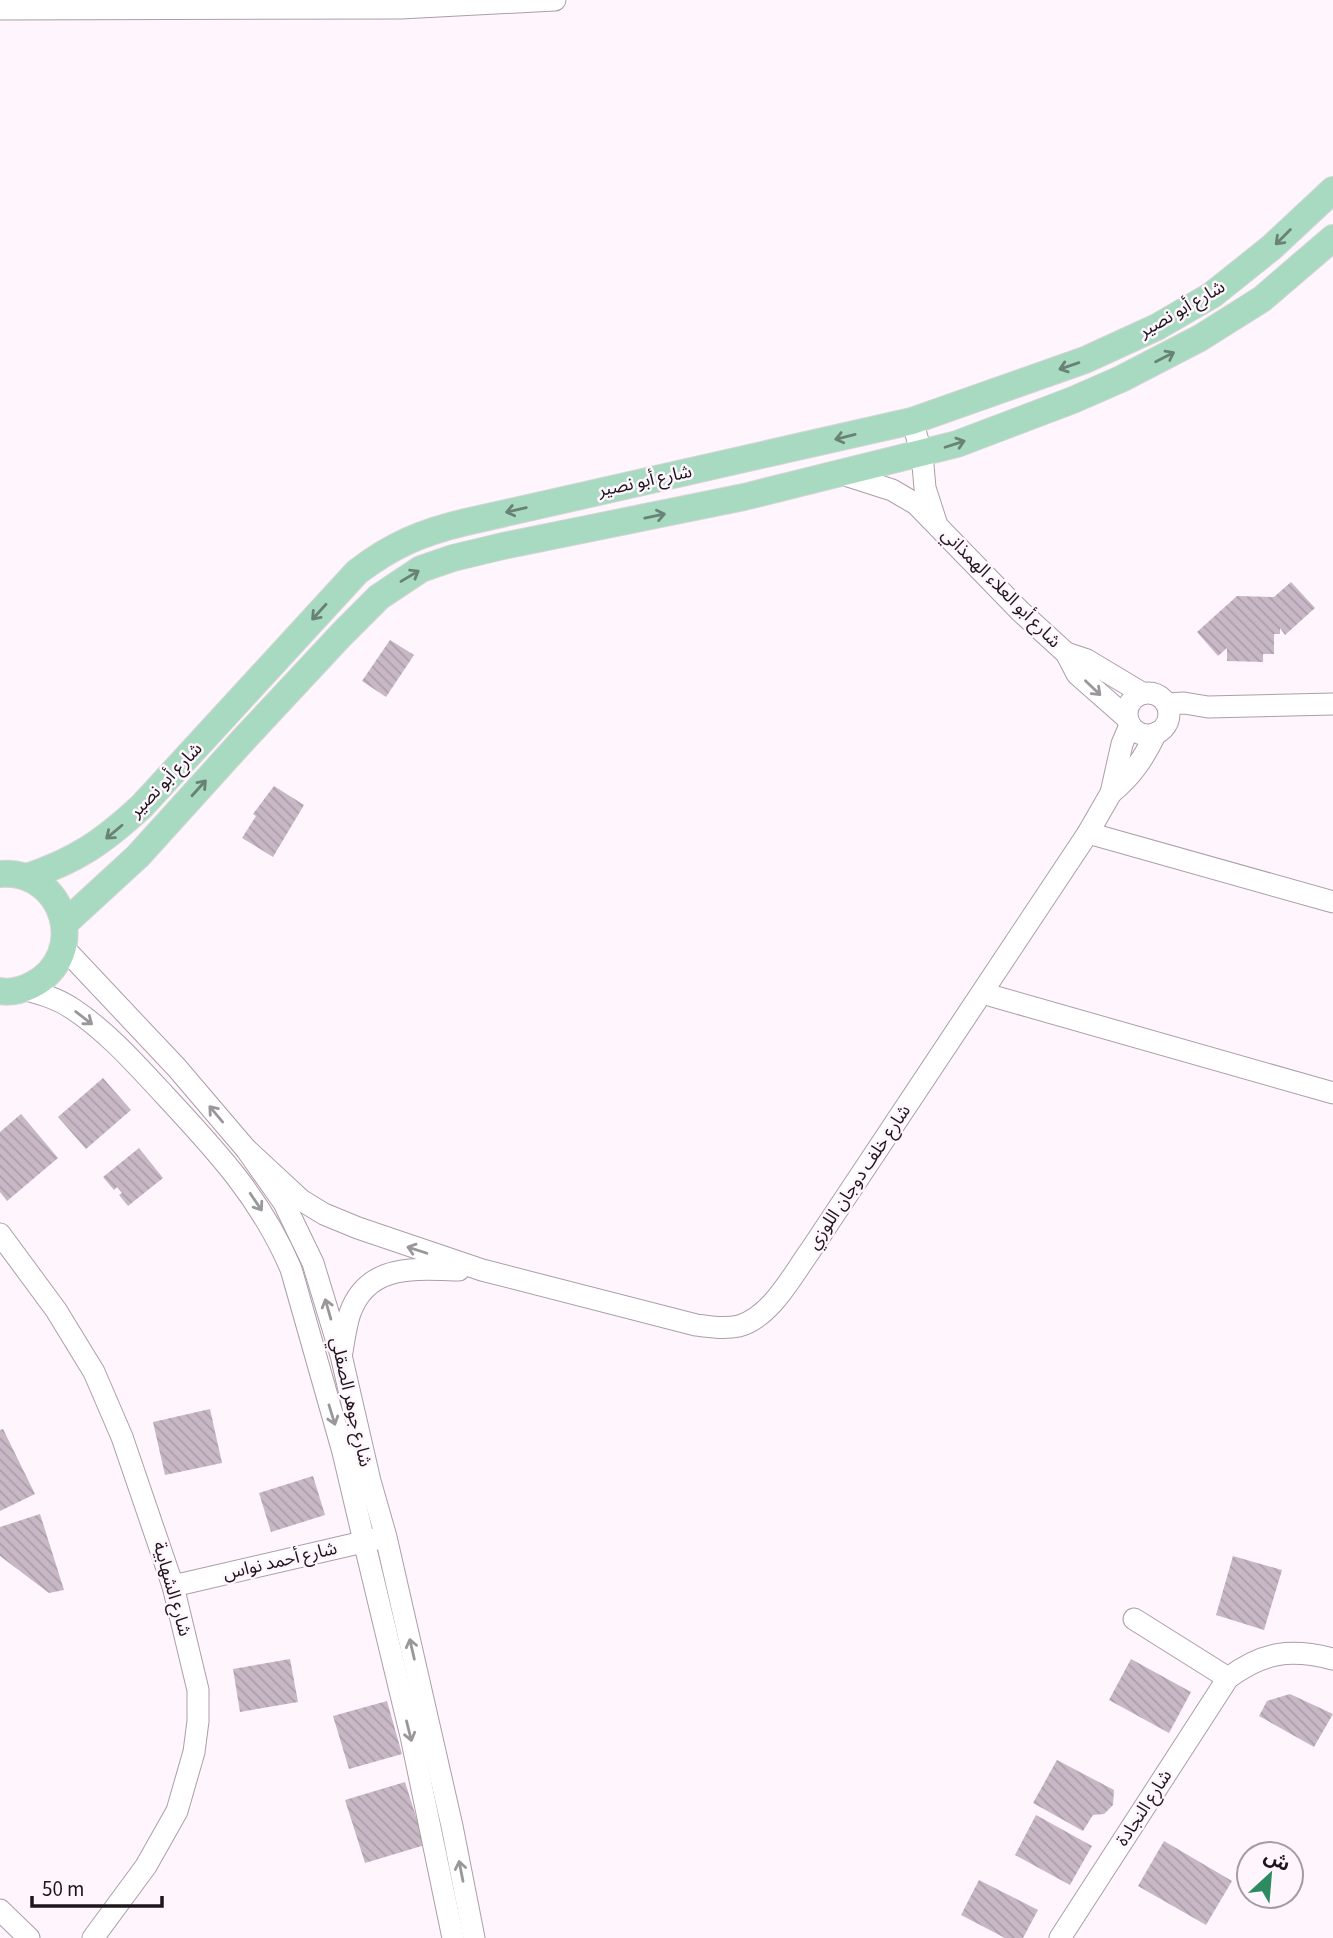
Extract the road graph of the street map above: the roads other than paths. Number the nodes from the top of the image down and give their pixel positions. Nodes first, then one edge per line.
1 (553, 0) edge
2 (278, 4) edge
3 (0, 9) edge
4 (1333, 190) edge
5 (1333, 238) edge
6 (912, 421) junction
7 (922, 454) junction
8 (842, 474) junction
9 (936, 524) junction
10 (1066, 653) junction
11 (1142, 693) junction
12 (1333, 704) edge
13 (1128, 721) junction
14 (1163, 721) junction
15 (1111, 793) junction
16 (1088, 833) junction
17 (0, 874) edge
18 (27, 877) junction
19 (1333, 902) edge
20 (64, 935) junction
21 (12, 990) edge
22 (982, 993) junction
23 (1333, 1093) edge
24 (246, 1149) junction
25 (4, 1247) edge
26 (482, 1270) junction
27 (341, 1355) junction
28 (386, 1537) junction
29 (364, 1541) junction
30 (173, 1586) junction
31 (1134, 1619) dead end
32 (1333, 1659) edge
33 (1228, 1678) junction
34 (0, 1910) edge
35 (29, 1938) edge
36 (93, 1938) edge
37 (453, 1938) edge
38 (474, 1938) edge
39 (1060, 1938) edge

1 - 2 street
2 - 3 street
4 -> 6 main road, شارع أبو نصير
7 -> 5 main road, شارع أبو نصير
6 - 7 street, شارع أبو العلاء الهمذاني
6 -> 18 main road, شارع أبو نصير
7 - 8 main road, شارع أبو نصير
7 - 9 street, شارع أبو العلاء الهمذاني
8 - 9 street, شارع أبو العلاء الهمذاني
20 -> 8 main road, شارع أبو نصير
9 - 10 street, شارع أبو العلاء الهمذاني
10 - 11 street, شارع أبو العلاء الهمذاني
10 -> 13 street, شارع أبو العلاء الهمذاني
11 - 13 street
11 - 14 street
12 - 14 street
13 - 14 street
13 - 15 street, شارع خلف دوجان اللوزي
14 - 15 street, شارع خلف دوجان اللوزي
15 - 16 street, شارع خلف دوجان اللوزي
16 - 19 street
16 - 22 street, شارع خلف دوجان اللوزي
17 - 18 main road
18 - 20 main road
20 - 21 main road, شارع أبو نصير
24 -> 20 street, شارع جوهر الصقلي
21 -> 29 street, شارع جوهر الصقلي
22 - 23 street
22 - 26 street, شارع خلف دوجان اللوزي
26 -> 24 street, شارع خلف دوجان اللوزي
27 -> 24 street, شارع جوهر الصقلي
25 - 30 street, شارع الشهابية
26 - 27 street, شارع خلف دوجان اللوزي
27 - 28 street, شارع جوهر الصقلي
28 - 29 street, شارع أحمد نواس
38 -> 28 street, شارع جوهر الصقلي
29 - 30 street, شارع أحمد نواس
29 -> 37 street, شارع جوهر الصقلي
30 - 36 street, شارع الشهابية
31 - 33 street
32 - 33 street
33 - 39 street, شارع النجادة
34 - 35 street

